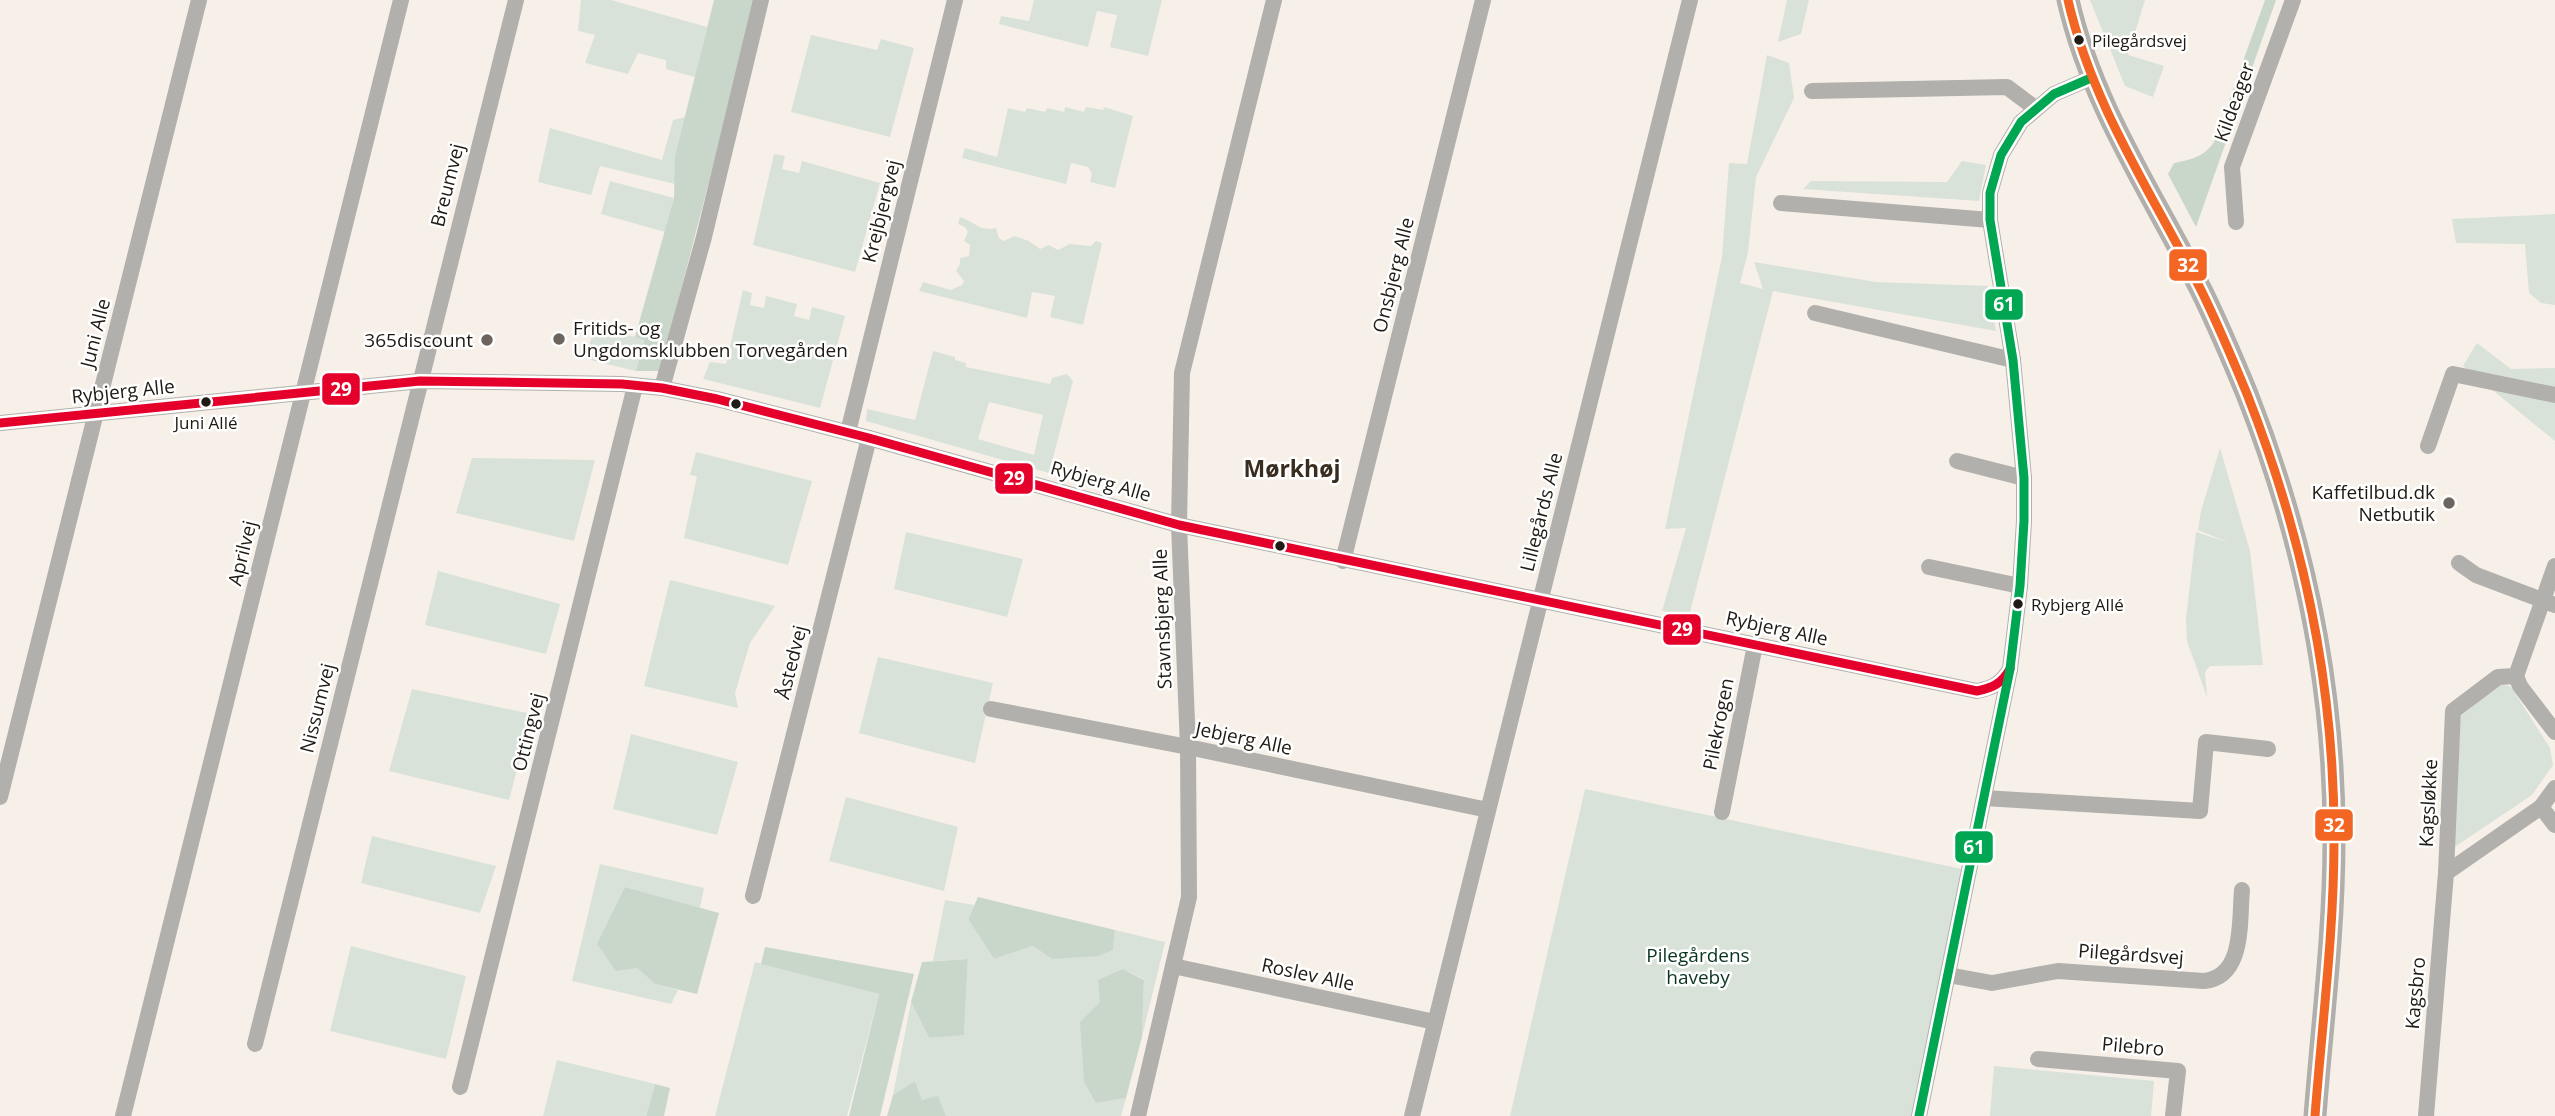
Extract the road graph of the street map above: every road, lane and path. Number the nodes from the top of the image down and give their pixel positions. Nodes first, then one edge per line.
1 (199, 0) edge
2 (401, 0) edge
3 (516, 0) edge
4 (761, 0) edge
5 (955, 0) edge
6 (1275, 0) edge
7 (1483, 0) edge
8 (1690, 0) edge
9 (2068, 0) edge
10 (2293, 0) edge
11 (2091, 78) junction
12 (1812, 91) dead end
13 (2035, 108) junction
14 (1781, 203) dead end
15 (1990, 220) junction
16 (2236, 222) dead end
17 (1815, 313) dead end
18 (2013, 360) junction
19 (420, 381) junction
20 (635, 386) junction
21 (662, 388) junction
22 (303, 394) junction
23 (2555, 395) edge
24 (97, 415) junction
25 (0, 424) edge
26 (848, 432) junction
27 (869, 438) junction
28 (2428, 446) dead end
29 (1957, 461) dead end
30 (2024, 478) junction
31 (1179, 525) junction
32 (1343, 561) junction
33 (2459, 563) dead end
34 (2555, 566) edge
35 (1929, 567) dead end
36 (2020, 586) junction
37 (1540, 601) junction
38 (2548, 603) edge
39 (1755, 645) junction
40 (2010, 669) junction
41 (2516, 676) junction
42 (991, 709) dead end
43 (2555, 732) edge
44 (1188, 747) junction
45 (2268, 749) dead end
46 (2555, 788) edge
47 (0, 797) edge
48 (1983, 798) junction
49 (2541, 807) junction
50 (1488, 810) junction
51 (1722, 812) dead end
52 (2555, 825) edge
53 (2446, 873) junction
54 (2242, 890) dead end
55 (753, 896) dead end
56 (1173, 966) junction
57 (1948, 975) junction
58 (1435, 1022) junction
59 (256, 1044) dead end
60 (2038, 1059) dead end
61 (460, 1087) dead end
62 (123, 1116) edge
63 (1138, 1116) edge
64 (1412, 1116) edge
65 (1919, 1116) edge
66 (2173, 1116) edge
67 (2315, 1116) edge
68 (2426, 1116) edge

1 - 24 street, Juni Alle
2 - 22 street, Aprilvej
3 - 19 street, Breumvej
4 - 21 street
5 - 26 street, Krejbjergvej
6 - 31 street, Stavnsbjerg Alle
7 - 32 street, Onsbjerg Alle
8 - 37 street, Lillegårds Alle
9 - 11 street
10 - 16 street, Kildeager
11 - 13 street
11 - 67 street
12 - 13 street
13 - 15 street
14 - 15 street
15 - 18 street
17 - 18 street
18 - 30 street
19 - 20 street, Rybjerg Alle
19 - 22 street, Rybjerg Alle
19 - 59 street, Nissumvej
20 - 21 street, Rybjerg Alle
20 - 61 street, Ottingvej
21 - 26 street, Rybjerg Alle
22 - 24 street, Rybjerg Alle
22 - 62 street, Aprilvej
23 - 28 street
24 - 25 street, Rybjerg Alle
24 - 47 street, Juni Alle
26 - 27 street, Rybjerg Alle
27 - 31 street, Rybjerg Alle
27 - 55 street, Åstedvej
29 - 30 street
30 - 36 street
31 - 32 street, Rybjerg Alle
31 - 44 street, Stavnsbjerg Alle
32 - 37 street, Rybjerg Alle
33 - 38 street
34 - 38 street
35 - 36 street
36 - 40 street
37 - 39 street, Rybjerg Alle
37 - 50 street, Lillegårds Alle
38 - 41 street
39 - 40 street, Rybjerg Alle
39 - 51 street, Pilekrogen
40 - 48 street
41 - 43 street
41 - 53 street, Kagsløkke
42 - 44 street, Jebjerg Alle
44 - 50 street, Jebjerg Alle
44 - 56 street, Stavnsbjerg Alle
45 - 48 street
46 - 49 street, Kagsløkke
48 - 57 street
49 - 52 street
49 - 53 street, Kagsløkke
50 - 58 street, Lillegårds Alle
53 - 68 street, Kagsbro
54 - 57 street, Pilegårdsvej
56 - 58 street, Roslev Alle
56 - 63 street, Stavnsbjerg Alle
57 - 65 street
58 - 64 street, Lillegårds Alle
60 - 66 street, Pilebro

